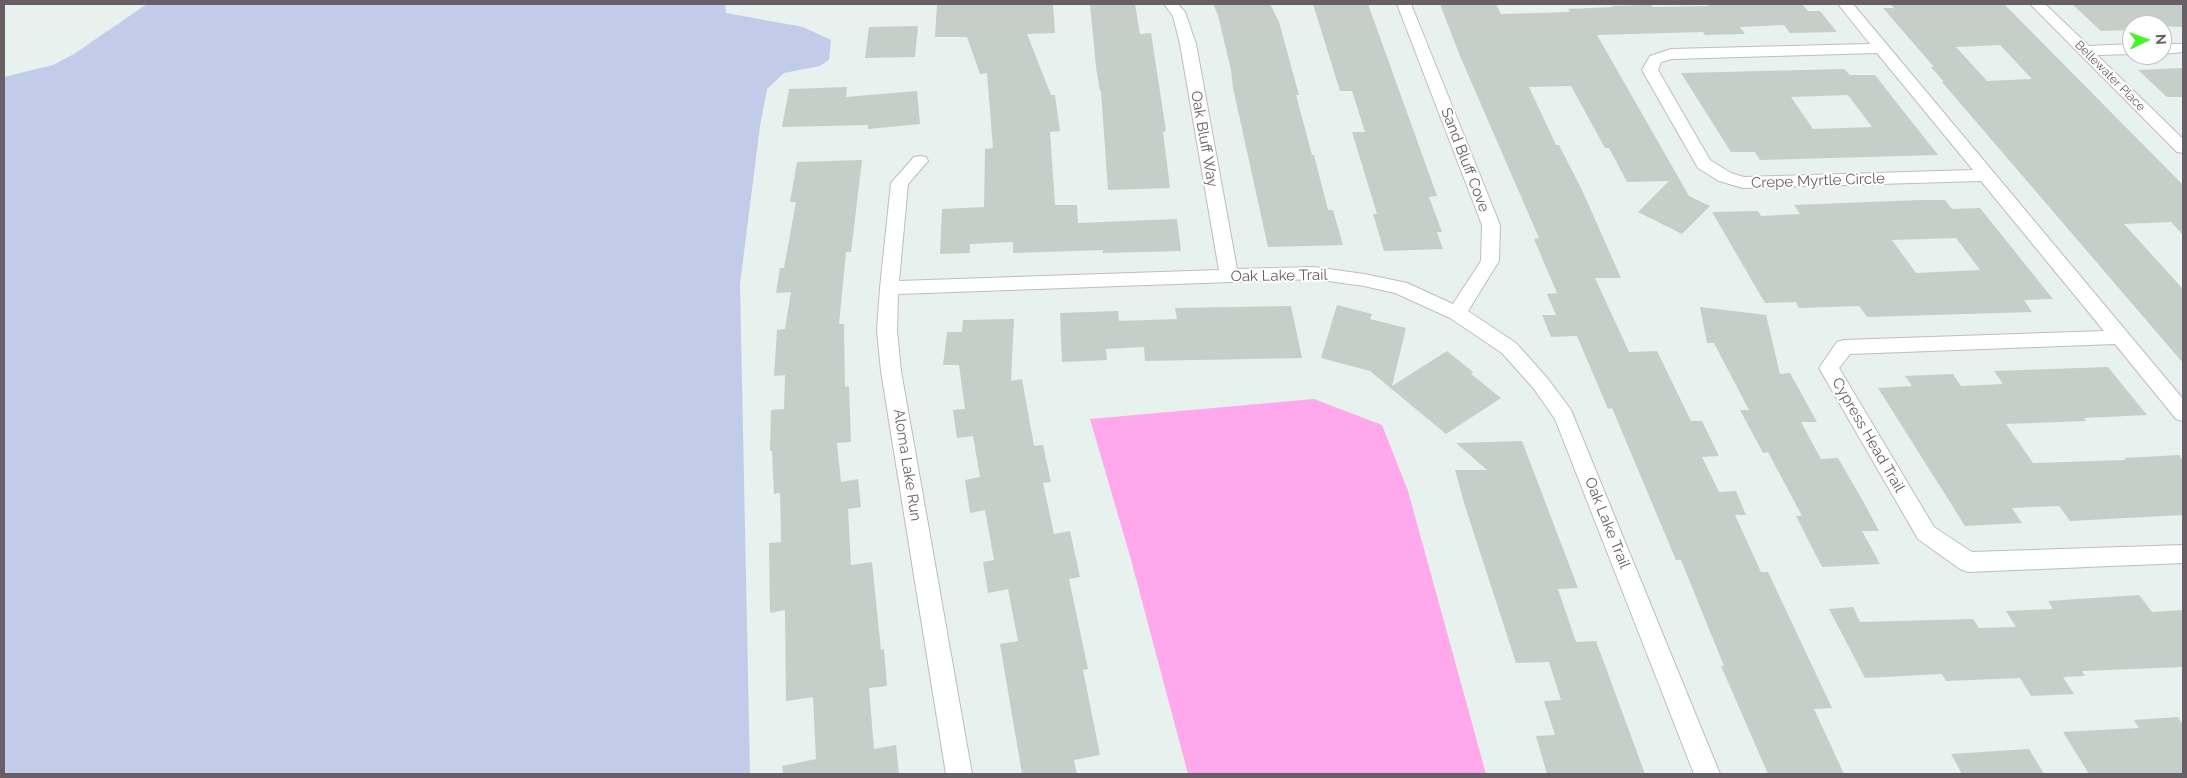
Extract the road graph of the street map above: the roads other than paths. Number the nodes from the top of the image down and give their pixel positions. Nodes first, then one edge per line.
1 (1171, 4) edge
2 (1404, 4) edge
3 (1845, 4) edge
4 (2037, 4) edge
5 (1882, 48) junction
6 (2122, 50) edge
7 (2085, 51) junction
8 (2183, 148) edge
9 (920, 161) dead end
10 (1985, 175) junction
11 (1229, 277) junction
12 (889, 288) junction
13 (1457, 313) junction
14 (2121, 337) junction
15 (2183, 413) edge
16 (2183, 554) edge
17 (959, 774) edge
18 (1707, 774) edge

1 - 11 street, Oak Bluff Way
2 - 13 street, Sand Bluff Cove
3 - 5 street
4 - 7 street, Bellewater Place
5 - 10 street
5 - 10 street, Crepe Myrtle Circle
6 - 7 street
7 - 8 street, Bellewater Place
9 - 12 street, Aloma Lake Run
10 - 14 street
11 - 12 street, Oak Lake Trail
11 - 13 street, Oak Lake Trail
12 - 17 street, Aloma Lake Run
13 - 18 street, Oak Lake Trail
14 - 15 street
14 - 16 street, Cypress Head Trail

